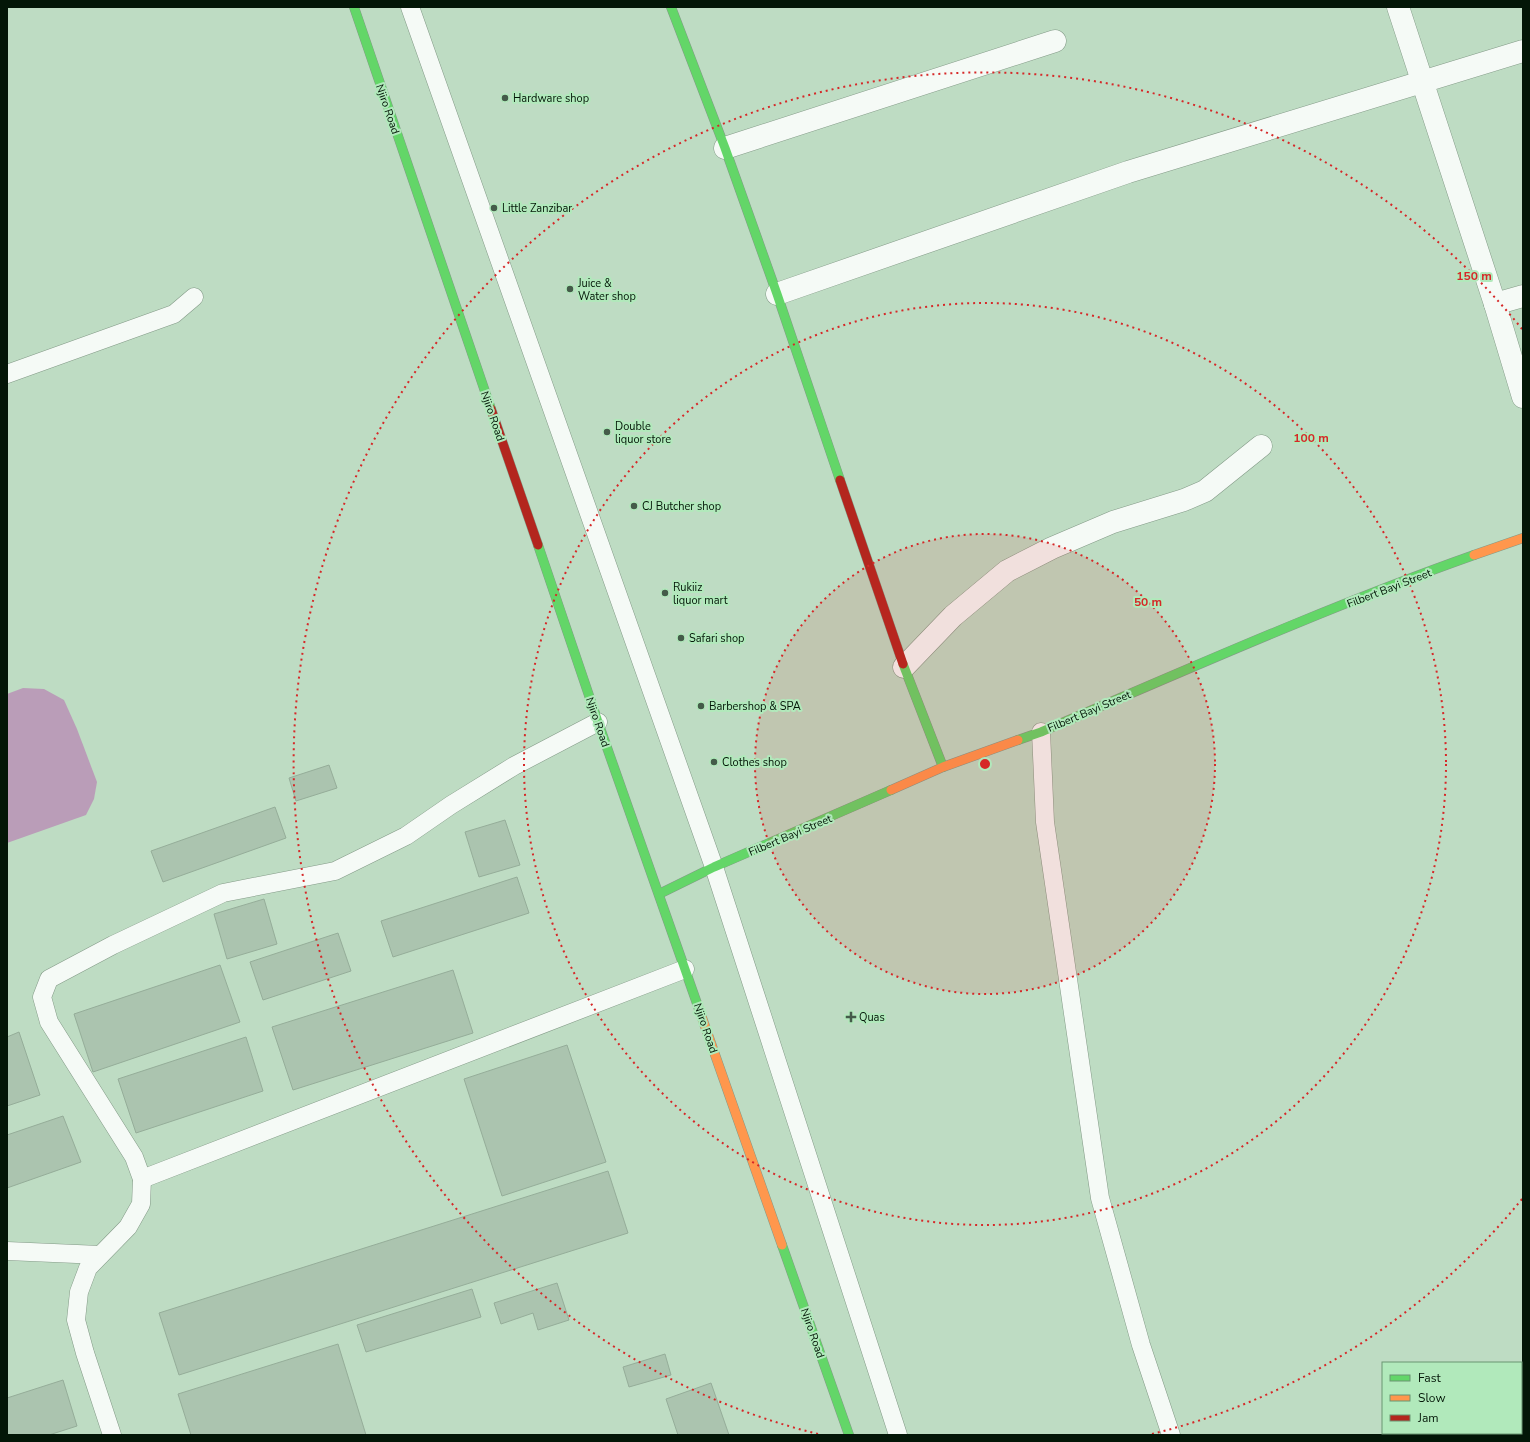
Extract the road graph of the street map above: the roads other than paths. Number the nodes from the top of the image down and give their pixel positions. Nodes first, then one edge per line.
1 (354, 7) edge
2 (410, 7) edge
3 (671, 7) edge
4 (1398, 7) edge
5 (1055, 41) dead end
6 (1523, 52) edge
7 (1422, 82) junction
8 (724, 148) junction
9 (777, 294) junction
10 (1523, 296) edge
11 (194, 297) dead end
12 (1495, 304) junction
13 (7, 374) edge
14 (1523, 397) edge
15 (1262, 446) dead end
16 (1523, 538) edge
17 (904, 667) junction
18 (598, 722) junction
19 (1041, 732) junction
20 (943, 767) junction
21 (714, 867) junction
22 (659, 894) junction
23 (685, 969) junction
24 (142, 1179) junction
25 (7, 1251) edge
26 (100, 1255) junction
27 (112, 1435) edge
28 (849, 1435) edge
29 (898, 1435) edge
30 (1172, 1435) edge

1 - 18 street, Njiro Road
2 - 21 lane
3 - 8 street
4 - 7 street
5 - 8 street
6 - 7 street
7 - 9 street
7 - 12 street
8 - 9 street
9 - 17 street
10 - 12 street
11 - 13 lane
12 - 14 street
15 - 17 street
16 - 19 street, Filbert Bayi Street
17 - 20 street
18 - 22 street, Njiro Road
18 - 24 lane
19 - 20 street, Filbert Bayi Street
19 - 30 lane
20 - 21 street, Filbert Bayi Street
21 - 22 street, Filbert Bayi Street
21 - 29 lane
22 - 23 street, Njiro Road
23 - 24 lane
23 - 28 street, Njiro Road
24 - 26 lane
25 - 26 lane
26 - 27 lane

